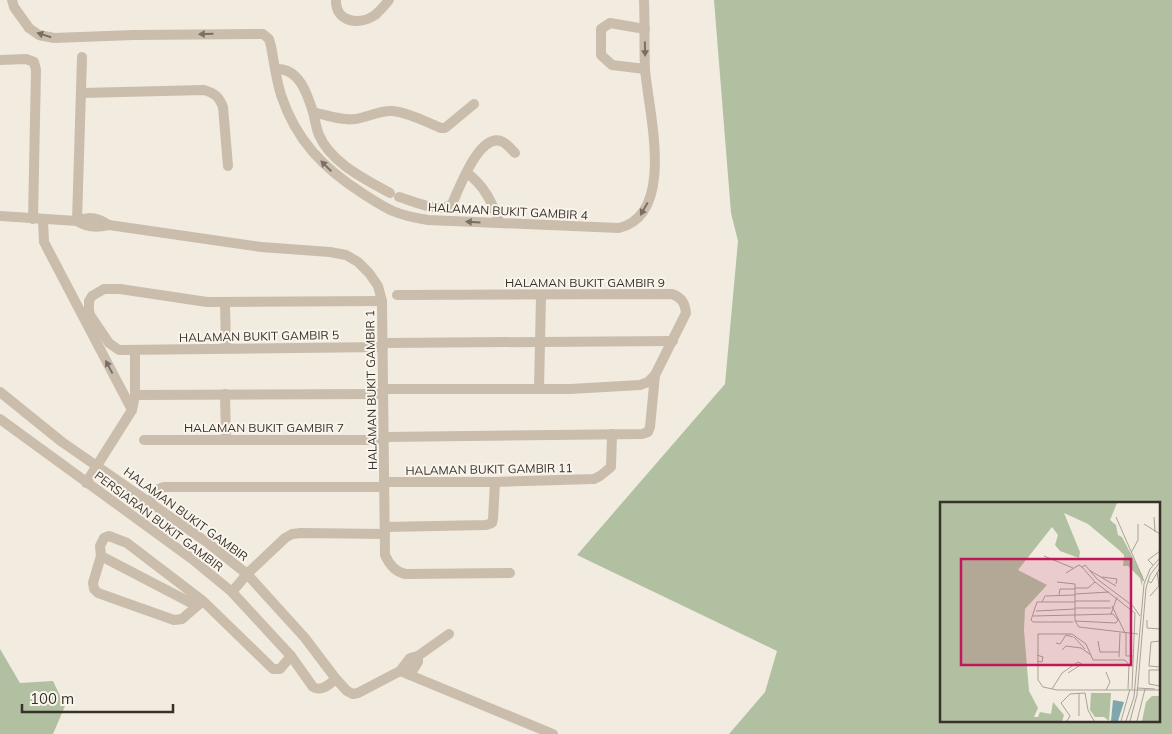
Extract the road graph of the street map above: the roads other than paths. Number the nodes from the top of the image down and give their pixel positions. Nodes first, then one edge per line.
1 (12, 0) edge
2 (336, 0) edge
3 (389, 0) edge
4 (644, 0) edge
5 (645, 29) junction
6 (82, 57) dead end
7 (0, 60) edge
8 (276, 69) junction
9 (646, 69) junction
10 (81, 93) junction
11 (474, 104) dead end
12 (313, 112) junction
13 (515, 153) dead end
14 (228, 166) dead end
15 (467, 173) junction
16 (0, 216) edge
17 (38, 219) junction
18 (77, 221) junction
19 (500, 224) junction
20 (396, 295) dead end
21 (541, 296) junction
22 (382, 301) junction
23 (225, 303) junction
24 (673, 341) junction
25 (540, 342) junction
26 (383, 345) junction
27 (226, 348) junction
28 (135, 350) junction
29 (655, 375) junction
30 (539, 389) junction
31 (383, 391) junction
32 (0, 392) edge
33 (225, 394) junction
34 (135, 395) junction
35 (132, 410) junction
36 (0, 419) edge
37 (612, 434) junction
38 (384, 438) junction
39 (144, 440) dead end
40 (226, 440) junction
41 (97, 466) junction
42 (495, 482) junction
43 (86, 483) junction
44 (384, 484) junction
45 (149, 502) junction
46 (385, 530) junction
47 (101, 551) junction
48 (510, 573) dead end
49 (246, 574) junction
50 (232, 592) junction
51 (200, 604) junction
52 (449, 634) dead end
53 (291, 656) junction
54 (418, 656) junction
55 (400, 671) junction
56 (410, 675) junction
57 (336, 679) junction
58 (553, 734) edge

8 -> 1 street, HALAMAN BUKIT GAMBIR 4
2 - 3 street
4 - 5 street, HALAMAN BUKIT GAMBIR 4
5 -> 9 street, HALAMAN BUKIT GAMBIR 4
5 - 9 street
6 - 10 street
7 - 17 street
8 - 12 street
19 -> 8 street, HALAMAN BUKIT GAMBIR 4
9 -> 19 street, HALAMAN BUKIT GAMBIR 4
10 - 14 street
10 - 18 street
11 - 12 street
12 - 15 street
13 - 15 street
15 - 19 street
16 - 17 street, HALAMAN BUKIT GAMBIR 1
17 - 18 street, HALAMAN BUKIT GAMBIR 1
35 -> 17 street
18 - 22 street, HALAMAN BUKIT GAMBIR 1
20 - 21 street, HALAMAN BUKIT GAMBIR 9
21 - 24 street, HALAMAN BUKIT GAMBIR 9
21 - 25 street
22 - 23 street
22 - 26 street, HALAMAN BUKIT GAMBIR 1
23 - 27 street
23 - 28 street, HALAMAN BUKIT GAMBIR 5
24 - 25 street, HALAMAN BUKIT GAMBIR 5
24 - 29 street, HALAMAN BUKIT GAMBIR 9
25 - 26 street, HALAMAN BUKIT GAMBIR 5
25 - 30 street
26 - 27 street, HALAMAN BUKIT GAMBIR 5
26 - 31 street, HALAMAN BUKIT GAMBIR 1
27 - 28 street, HALAMAN BUKIT GAMBIR 5
28 - 34 street
29 - 30 street
29 - 37 street, HALAMAN BUKIT GAMBIR 7
30 - 31 street
31 - 33 street
31 - 38 street, HALAMAN BUKIT GAMBIR 1
32 - 41 street, HALAMAN BUKIT GAMBIR
33 - 34 street
33 - 40 street
34 - 35 street
35 - 41 street
36 - 43 street, PERSIARAN BUKIT GAMBIR
37 - 38 street, HALAMAN BUKIT GAMBIR 7
37 - 42 street, HALAMAN BUKIT GAMBIR 11
38 - 40 street, HALAMAN BUKIT GAMBIR 7
38 - 44 street, HALAMAN BUKIT GAMBIR 1
39 - 40 street, HALAMAN BUKIT GAMBIR 7
41 - 43 street
41 - 45 street, HALAMAN BUKIT GAMBIR
42 - 44 street, HALAMAN BUKIT GAMBIR 11
42 - 46 street
43 - 50 street, PERSIARAN BUKIT GAMBIR
44 - 45 street, HALAMAN BUKIT GAMBIR 11
44 - 46 street, HALAMAN BUKIT GAMBIR 1
45 - 49 street, HALAMAN BUKIT GAMBIR
46 - 48 street, HALAMAN BUKIT GAMBIR 1
46 - 49 street
47 - 51 street
47 - 51 street
47 - 51 street
49 - 50 street
49 - 57 street, HALAMAN BUKIT GAMBIR
50 - 53 street, PERSIARAN BUKIT GAMBIR
51 - 53 street
52 - 54 street
53 - 57 street, PERSIARAN BUKIT GAMBIR
54 - 55 street
54 - 56 street
55 - 56 street
55 - 57 street, HALAMAN BUKIT GAMBIR
56 - 58 street

